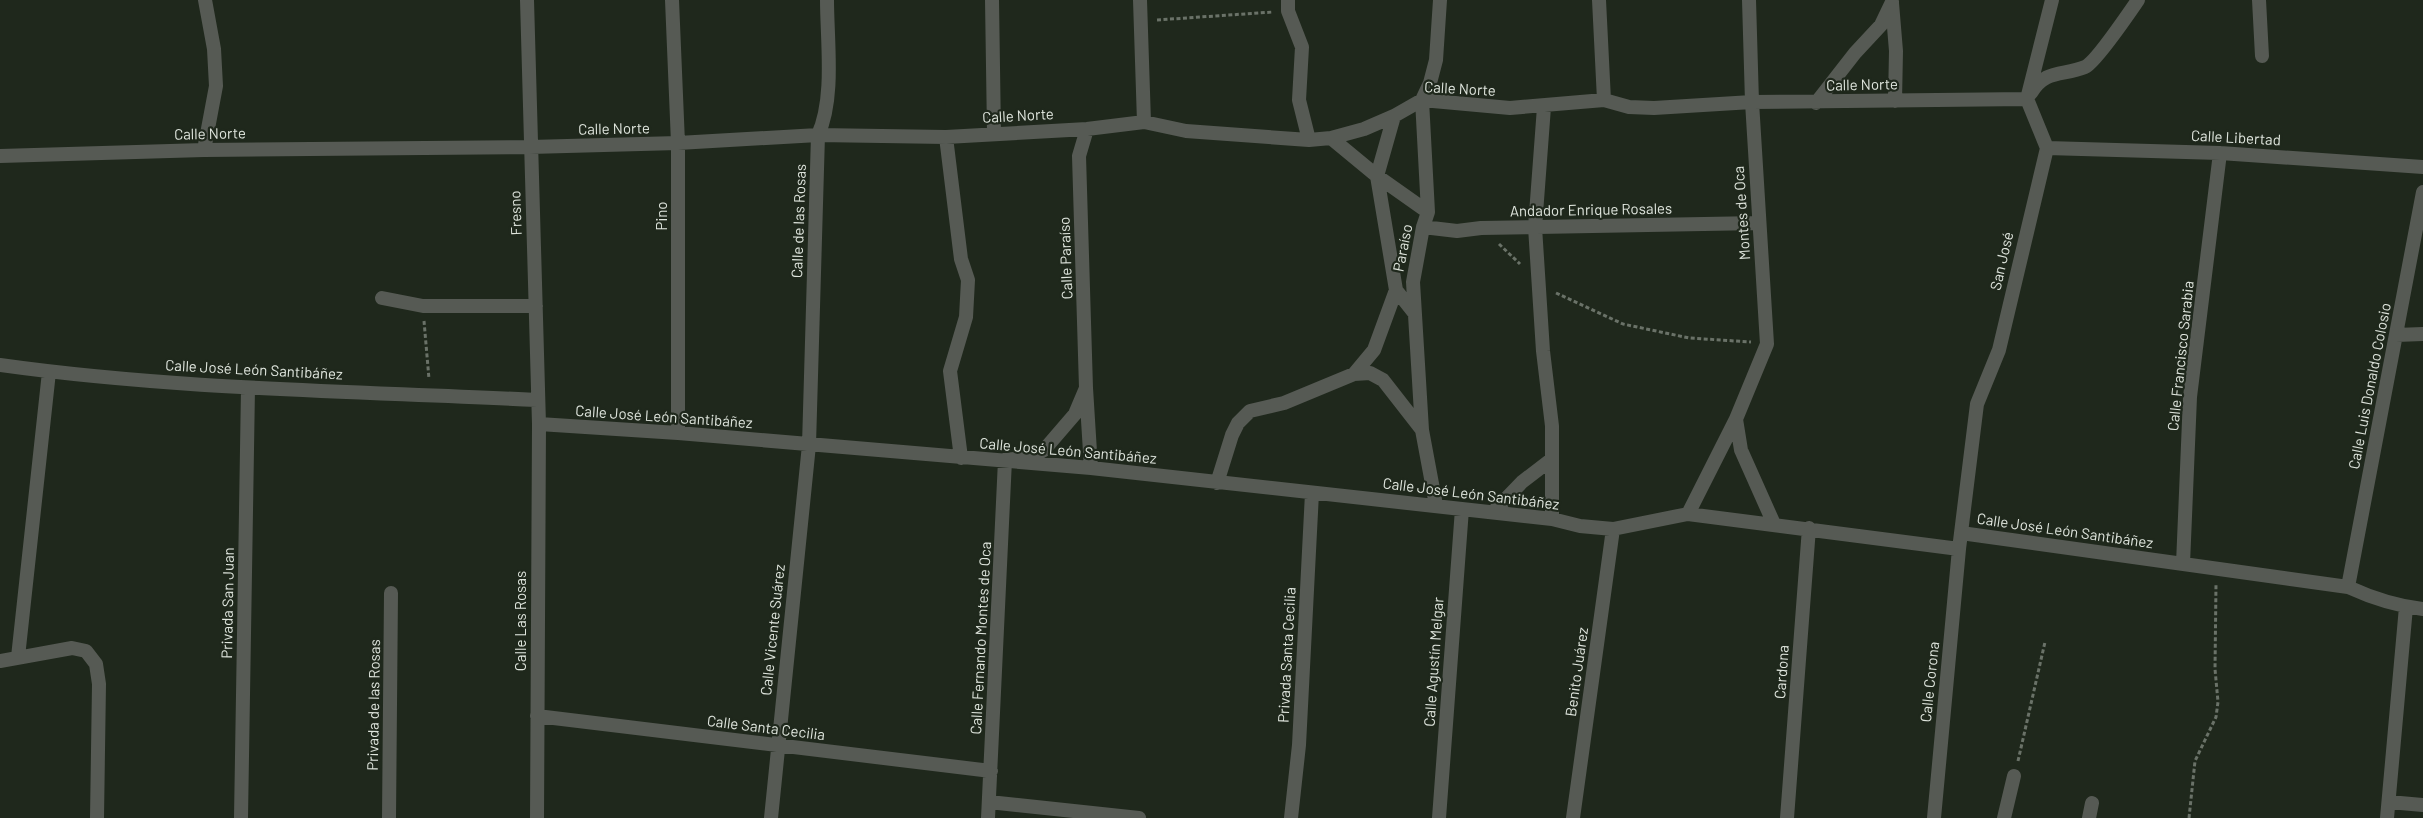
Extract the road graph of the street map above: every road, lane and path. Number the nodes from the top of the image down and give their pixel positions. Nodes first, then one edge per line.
1 (205, 0) edge
2 (527, 0) edge
3 (672, 0) edge
4 (827, 0) edge
5 (992, 0) edge
6 (1140, 0) edge
7 (1440, 0) edge
8 (1599, 0) edge
9 (1749, 0) edge
10 (2052, 0) edge
11 (2138, 0) edge
12 (2258, 0) edge
13 (1892, 1) edge
14 (1288, 6) edge
15 (1141, 21) junction
16 (2262, 56) dead end
17 (1422, 100) junction
18 (1604, 100) junction
19 (2027, 100) junction
20 (1895, 101) junction
21 (1752, 102) junction
22 (1816, 103) junction
23 (1544, 106) junction
24 (1394, 116) junction
25 (1144, 122) junction
26 (1087, 129) junction
27 (994, 133) junction
28 (818, 135) junction
29 (946, 137) junction
30 (1331, 138) junction
31 (1309, 140) junction
32 (678, 143) junction
33 (530, 147) junction
34 (2047, 148) junction
35 (204, 150) junction
36 (2220, 153) junction
37 (0, 156) edge
38 (2423, 167) edge
39 (1376, 176) junction
40 (2422, 197) edge
41 (1428, 212) junction
42 (1759, 224) junction
43 (1423, 227) junction
44 (1535, 227) junction
45 (1481, 228) junction
46 (1540, 282) junction
47 (1396, 290) junction
48 (382, 298) dead end
49 (423, 306) junction
50 (536, 306) junction
51 (1415, 314) junction
52 (2423, 334) edge
53 (2396, 335) junction
54 (1767, 344) junction
55 (0, 365) edge
56 (49, 372) junction
57 (1354, 374) junction
58 (248, 388) junction
59 (1086, 388) junction
60 (430, 395) junction
61 (537, 400) junction
62 (1736, 419) junction
63 (539, 424) junction
64 (1422, 430) junction
65 (678, 433) junction
66 (809, 444) junction
67 (961, 458) junction
68 (1552, 459) junction
69 (1005, 460) junction
70 (1091, 468) junction
71 (1217, 483) junction
72 (1312, 493) junction
73 (1436, 505) junction
74 (1462, 509) junction
75 (1493, 512) junction
76 (1688, 514) junction
77 (1552, 519) junction
78 (1774, 524) junction
79 (1809, 528) junction
80 (1613, 529) junction
81 (1961, 533) junction
82 (1959, 549) junction
83 (2183, 564) junction
84 (2216, 569) junction
85 (2348, 587) junction
86 (391, 593) dead end
87 (2406, 607) junction
88 (2423, 609) edge
89 (2045, 642) dead end
90 (18, 657) junction
91 (0, 661) edge
92 (536, 716) junction
93 (778, 746) junction
94 (991, 771) junction
95 (2014, 776) joint
96 (989, 802) junction
97 (2389, 802) junction
98 (2092, 803) dead end
99 (2423, 805) edge
100 (1123, 817) edge
101 (97, 818) edge
102 (240, 818) edge
103 (389, 818) edge
104 (538, 818) edge
105 (771, 818) edge
106 (988, 818) edge
107 (1139, 818) edge
108 (1291, 818) edge
109 (1439, 818) edge
110 (1573, 818) edge
111 (1787, 818) edge
112 (1934, 818) edge
113 (2004, 818) edge
114 (2090, 818) edge
115 (2189, 818) edge
116 (2387, 818) edge

1 - 35 street
2 - 33 street, Fresno
3 - 32 street, Pino
4 - 28 street, Calle de las Rosas
5 - 27 street
6 - 15 street
7 - 17 street, Paraíso
8 - 18 street
9 - 21 street, Montes de Oca
10 - 19 street
11 - 19 street
12 - 16 street
13 - 20 street
13 - 22 street
14 - 15 path
14 - 31 street
15 - 25 street
17 - 23 street, Calle Norte
17 - 24 street, Calle Norte
17 - 41 street, Paraíso
18 - 21 street, Calle Norte
18 - 23 street, Calle Norte
19 - 20 street, Calle Norte
19 - 34 street
20 - 22 street, Calle Norte
21 - 22 street, Calle Norte
21 - 42 street, Montes de Oca
23 - 44 street
24 - 30 street, Calle Norte
24 - 39 street
25 - 26 street, Calle Norte
25 - 31 street, Calle Norte
26 - 27 street, Calle Norte
26 - 59 street, Calle Paraíso
27 - 29 street, Calle Norte
28 - 29 street, Calle Norte
28 - 32 street, Calle Norte
28 - 66 street, Calle de las Rosas
29 - 67 street
30 - 31 street, Calle Norte
30 - 39 street
32 - 33 street, Calle Norte
32 - 65 street, Pino
33 - 35 street, Calle Norte
33 - 50 street, Fresno
34 - 36 street, Calle Libertad
34 - 81 street, San José
35 - 37 street, Calle Norte
36 - 38 street, Calle Libertad
36 - 83 street, Calle Francisco Sarabia
39 - 41 street
39 - 47 street
40 - 53 street, Calle Luis Donaldo Colosio
41 - 43 street, Paraíso
42 - 44 street, Andador Enrique Rosales
42 - 54 street, Montes de Oca
43 - 45 street, Andador Enrique Rosales
43 - 51 street, Paraíso
44 - 45 street, Andador Enrique Rosales
44 - 46 street
45 - 46 path
46 - 54 path
46 - 68 street
47 - 51 street
47 - 57 street
48 - 49 street
49 - 50 street
49 - 60 path
50 - 61 street, Fresno
51 - 64 street, Paraíso
52 - 53 street
53 - 85 street, Calle Luis Donaldo Colosio
54 - 62 street, Montes de Oca
55 - 56 street, Calle José León Santibáñez
56 - 58 street, Calle José León Santibáñez
56 - 90 street
57 - 64 street
57 - 71 street
58 - 60 street, Calle José León Santibáñez
58 - 102 street, Privada San Juan
59 - 69 street, Calle Paraíso
59 - 70 street, Calle Paraíso
60 - 61 street, Calle José León Santibáñez
61 - 63 street, Fresno
62 - 76 street, Montes de Oca
62 - 78 street
63 - 65 street, Calle José León Santibáñez
63 - 92 street, Calle Las Rosas
64 - 73 street, Paraíso
65 - 66 street, Calle José León Santibáñez
66 - 67 street, Calle José León Santibáñez
66 - 93 street, Calle Vicente Suárez
67 - 69 street, Calle José León Santibáñez
68 - 75 street
68 - 77 street
69 - 70 street, Calle José León Santibáñez
69 - 94 street, Calle Fernando Montes de Oca
70 - 71 street, Calle José León Santibáñez
71 - 72 street, Calle José León Santibáñez
72 - 73 street, Calle José León Santibáñez
72 - 108 street, Privada Santa Cecilia
73 - 74 street, Calle José León Santibáñez
74 - 75 street, Calle José León Santibáñez
74 - 109 street, Calle Agustín Melgar
75 - 77 street, Calle José León Santibáñez
76 - 78 street, Calle José León Santibáñez
76 - 80 street, Calle José León Santibáñez
77 - 80 street, Calle José León Santibáñez
78 - 79 street, Calle José León Santibáñez
79 - 82 street, Calle José León Santibáñez
79 - 111 street, Cardona
80 - 110 street, Benito Juárez
81 - 82 street, Calle José León Santibáñez
81 - 83 street, Calle José León Santibáñez
82 - 112 street, Calle Corona
83 - 84 street, Calle José León Santibáñez
84 - 85 street, Calle José León Santibáñez
84 - 115 path
85 - 87 street, Calle José León Santibáñez
86 - 103 street, Privada de las Rosas
87 - 88 street, Calle José León Santibáñez
87 - 97 street
89 - 95 path
90 - 91 street
90 - 101 street
92 - 93 street, Calle Santa Cecilia
92 - 104 street, Calle Las Rosas
93 - 94 street, Calle Santa Cecilia
93 - 105 street, Calle Vicente Suárez
94 - 96 street, Calle Fernando Montes de Oca
95 - 113 street
96 - 100 street
96 - 106 street, Calle Fernando Montes de Oca
97 - 99 street
97 - 116 street
98 - 114 street
100 - 107 street

